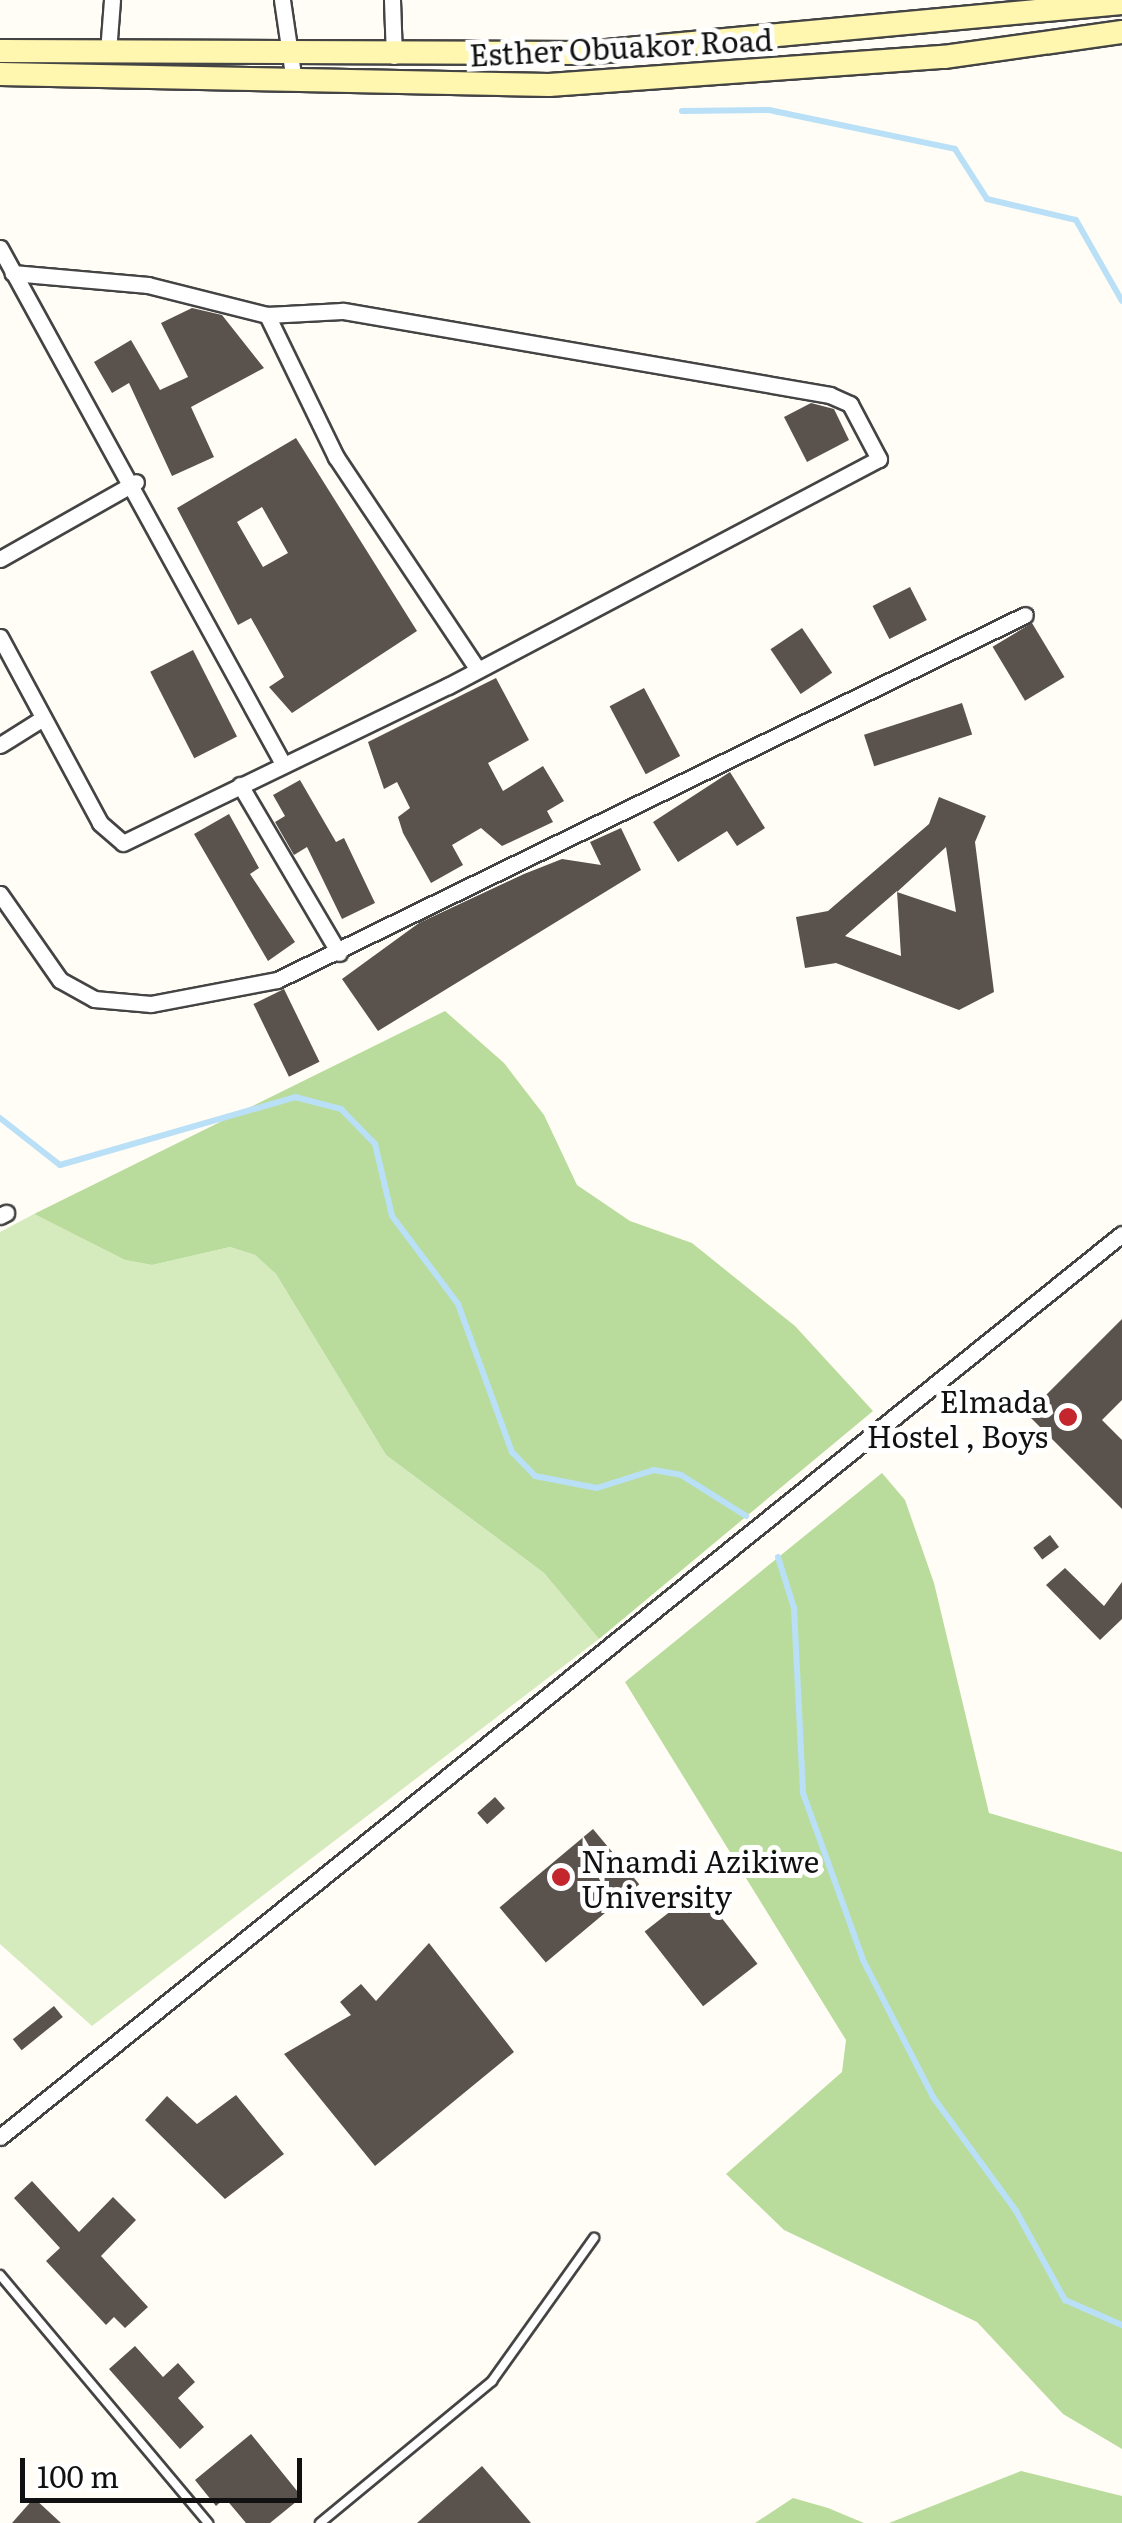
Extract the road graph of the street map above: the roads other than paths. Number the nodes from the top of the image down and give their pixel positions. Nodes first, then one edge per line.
1 (112, 0) edge
2 (282, 0) edge
3 (392, 0) edge
4 (1122, 2) edge
5 (1122, 32) edge
6 (0, 51) edge
7 (108, 52) junction
8 (297, 54) junction
9 (394, 56) junction
10 (0, 74) edge
11 (294, 81) junction
12 (0, 248) edge
13 (13, 273) junction
14 (267, 315) junction
15 (136, 482) junction
16 (0, 559) edge
17 (1025, 614) dead end
18 (0, 637) edge
19 (476, 666) junction
20 (44, 718) junction
21 (0, 745) edge
22 (282, 762) junction
23 (240, 785) junction
24 (0, 894) edge
25 (339, 953) junction
26 (1122, 1234) edge
27 (0, 2138) edge
28 (594, 2238) dead end
29 (0, 2275) edge
30 (208, 2523) edge
31 (320, 2523) edge

1 - 7 street
2 - 8 street
3 - 9 street
4 - 9 street, Esther Obuakor Road
5 - 11 street, Esther Obuakor Road
6 - 7 street, Esther Obuakor Road
7 - 8 street, Esther Obuakor Road
8 - 9 street, Esther Obuakor Road
8 - 11 street
10 - 11 street, Esther Obuakor Road
12 - 13 street
13 - 14 street
13 - 15 street
14 - 19 street
14 - 19 street
15 - 16 street
15 - 22 street
17 - 25 street
18 - 20 street
19 - 22 street
20 - 21 street
20 - 23 street
22 - 23 street
23 - 25 street
24 - 25 street
26 - 27 street
28 - 31 lane
29 - 30 lane

